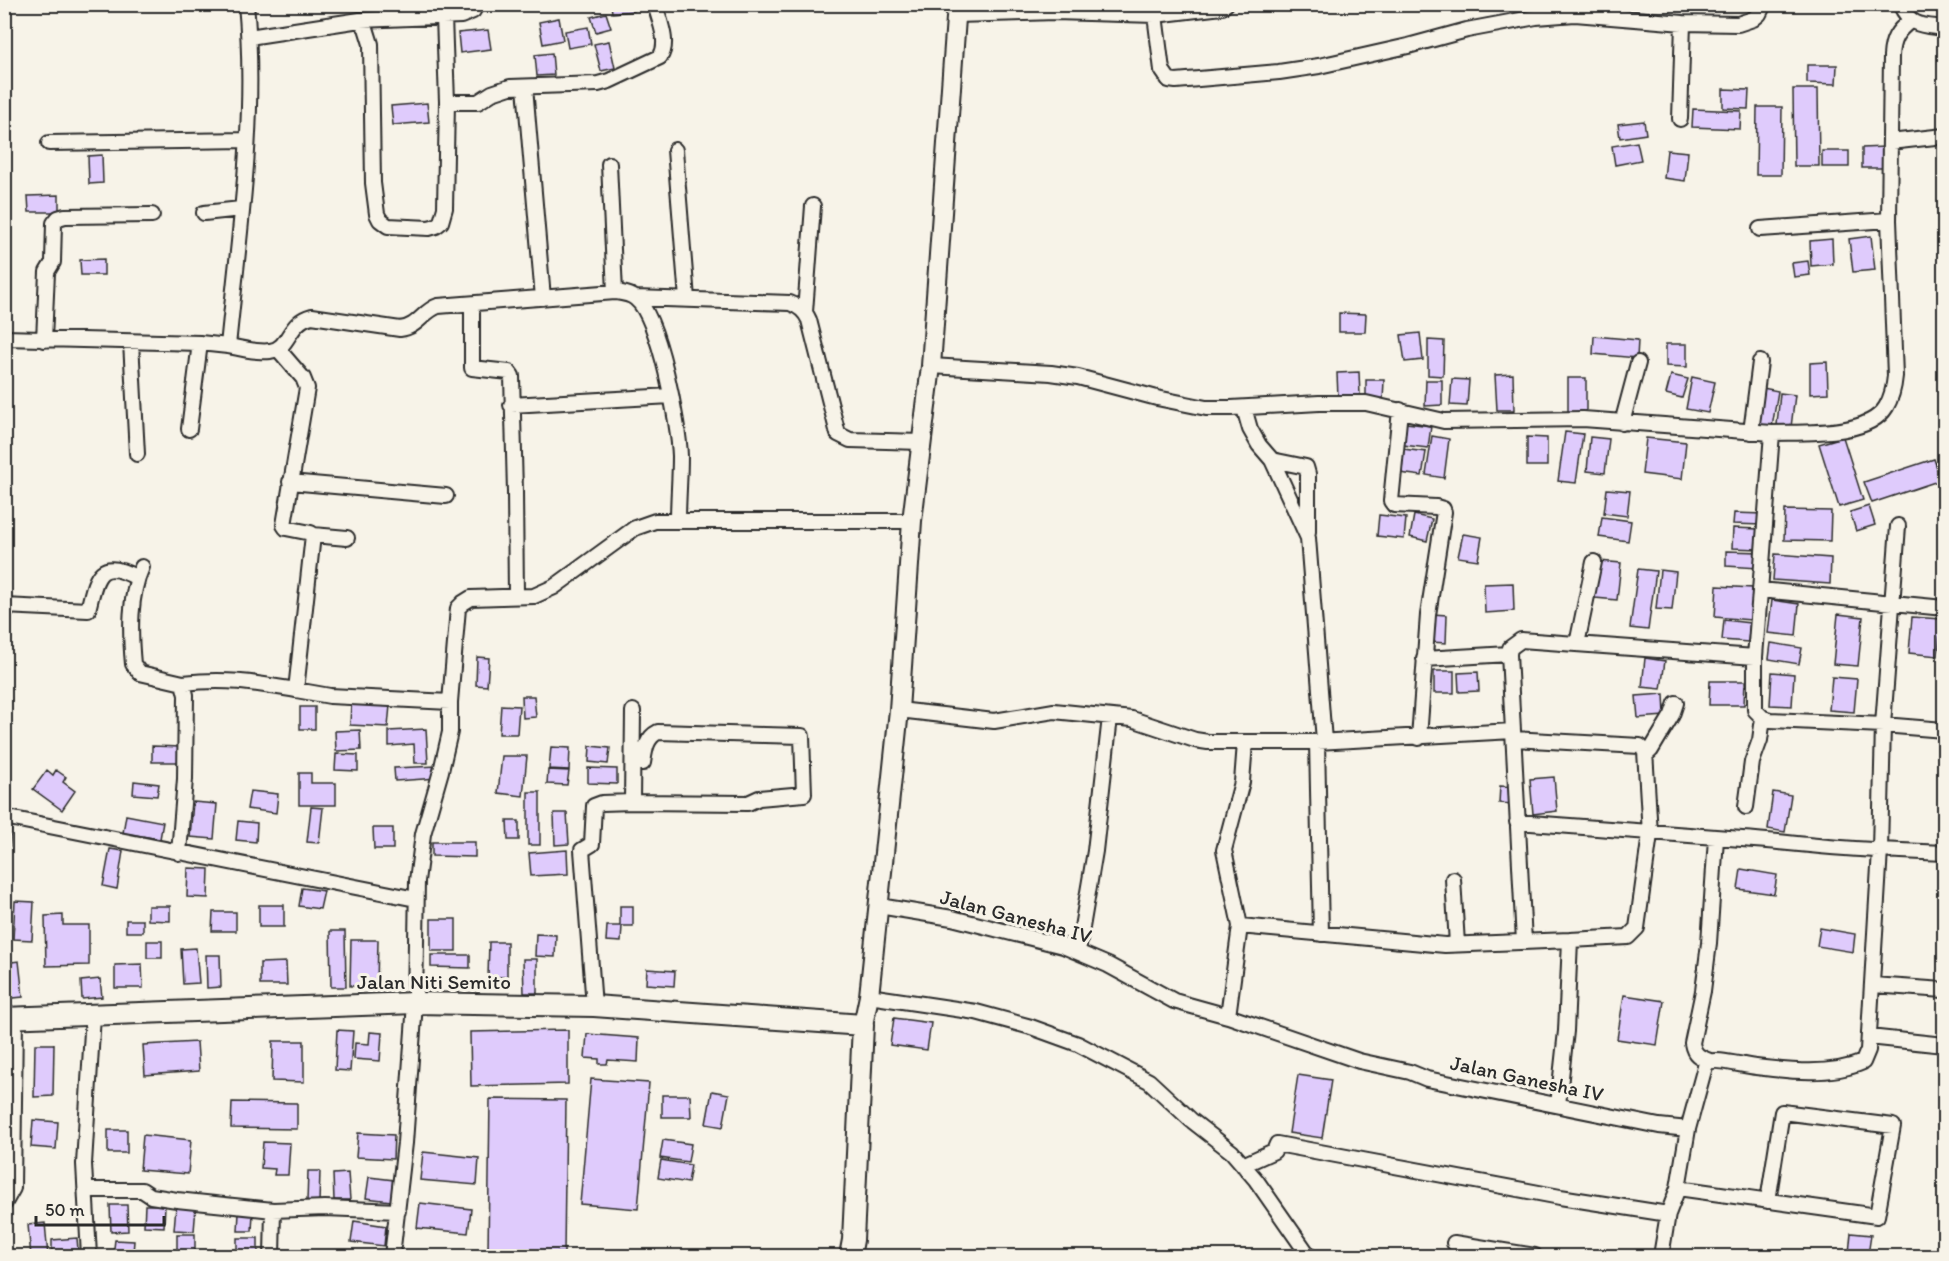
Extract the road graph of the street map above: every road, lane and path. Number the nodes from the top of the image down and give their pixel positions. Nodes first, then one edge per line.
1 (246, 4) edge
2 (476, 4) edge
3 (655, 4) edge
4 (1226, 4) edge
5 (1764, 4) edge
6 (1900, 4) edge
7 (956, 10) edge
8 (1155, 15) junction
9 (444, 17) junction
10 (360, 20) junction
11 (1910, 21) junction
12 (1683, 23) junction
13 (1944, 28) edge
14 (249, 37) junction
15 (525, 87) junction
16 (447, 102) junction
17 (1680, 119) dead end
18 (1944, 136) edge
19 (247, 140) junction
20 (1890, 142) junction
21 (49, 143) dead end
22 (675, 150) dead end
23 (609, 164) dead end
24 (813, 206) dead end
25 (242, 209) junction
26 (204, 213) dead end
27 (152, 215) dead end
28 (1889, 220) junction
29 (1760, 229) dead end
30 (615, 292) junction
31 (543, 298) junction
32 (635, 298) junction
33 (687, 298) junction
34 (472, 304) junction
35 (805, 312) junction
36 (4, 339) edge
37 (44, 340) junction
38 (130, 342) junction
39 (200, 343) junction
40 (228, 346) junction
41 (278, 349) junction
42 (1760, 362) dead end
43 (1638, 363) dead end
44 (931, 366) junction
45 (671, 396) junction
46 (512, 405) junction
47 (1244, 408) junction
48 (1401, 410) junction
49 (1622, 423) junction
50 (189, 429) dead end
51 (1751, 432) junction
52 (1772, 434) junction
53 (922, 442) junction
54 (136, 454) dead end
55 (1272, 460) junction
56 (290, 482) junction
57 (446, 496) dead end
58 (678, 521) junction
59 (912, 521) junction
60 (1898, 526) dead end
61 (313, 535) junction
62 (347, 538) dead end
63 (1308, 538) junction
64 (1594, 561) dead end
65 (1760, 590) junction
66 (516, 595) junction
67 (1892, 604) junction
68 (4, 606) edge
69 (1944, 608) edge
70 (1577, 644) junction
71 (1509, 654) junction
72 (1755, 657) junction
73 (1424, 659) junction
74 (183, 683) junction
75 (296, 690) junction
76 (450, 702) junction
77 (1676, 703) dead end
78 (899, 710) junction
79 (633, 711) dead end
80 (1110, 717) junction
81 (1763, 718) junction
82 (1882, 725) junction
83 (1944, 730) edge
84 (1513, 735) junction
85 (1419, 738) junction
86 (1320, 741) junction
87 (1245, 743) junction
88 (1646, 755) junction
89 (633, 763) junction
90 (632, 802) junction
91 (1746, 807) dead end
92 (4, 817) edge
93 (1517, 822) junction
94 (1650, 834) junction
95 (1716, 838) junction
96 (1880, 850) junction
97 (179, 853) junction
98 (1944, 853) edge
99 (1453, 879) dead end
100 (416, 900) junction
101 (879, 906) junction
102 (1240, 926) junction
103 (1321, 934) junction
104 (1570, 940) junction
105 (1524, 942) junction
106 (1457, 944) junction
107 (1078, 951) junction
108 (1873, 985) junction
109 (1944, 990) edge
110 (869, 996) junction
111 (415, 1003) junction
112 (594, 1006) junction
113 (93, 1016) junction
114 (1228, 1016) junction
115 (10, 1018) edge
116 (863, 1025) junction
117 (1869, 1037) junction
118 (1944, 1045) edge
119 (1710, 1060) junction
120 (1557, 1105) junction
121 (1688, 1130) junction
122 (1243, 1165) junction
123 (1678, 1188) junction
124 (86, 1190) junction
125 (1768, 1201) junction
126 (4, 1204) edge
127 (273, 1210) junction
128 (398, 1211) junction
129 (1668, 1214) junction
130 (1454, 1243) dead end
131 (90, 1257) edge
132 (272, 1257) edge
133 (392, 1257) edge
134 (850, 1257) edge
135 (1309, 1257) edge
136 (1535, 1257) edge
137 (1661, 1257) edge

1 - 14 street
2 - 9 street
3 - 15 street
4 - 8 street
5 - 12 street
6 - 11 street
7 - 8 street
7 - 44 street
8 - 12 street
9 - 10 street
9 - 16 street
10 - 14 street
10 - 16 street
11 - 13 street
11 - 20 street
12 - 17 street
14 - 19 street
15 - 16 street
15 - 31 street
18 - 20 street
19 - 21 street
19 - 25 street
20 - 28 street
22 - 33 street
23 - 30 street
24 - 35 street
25 - 26 street
25 - 40 street
27 - 37 street
28 - 29 street
28 - 52 street
30 - 31 street
30 - 32 street
31 - 34 street
32 - 33 street
32 - 45 street
33 - 35 street
34 - 41 street
34 - 46 street
35 - 53 street
36 - 37 street
37 - 38 street
38 - 39 street
38 - 54 street
39 - 40 street
39 - 50 street
40 - 41 street
41 - 56 street
42 - 51 street
43 - 49 street
44 - 47 street
44 - 53 street
45 - 46 street
45 - 58 street
46 - 66 street
47 - 48 street
47 - 55 street
48 - 49 street
48 - 73 street
49 - 51 street
51 - 52 street
52 - 65 street
53 - 59 street
55 - 63 street
55 - 63 street
56 - 57 street
56 - 61 street
58 - 59 street
58 - 66 street
59 - 78 street
60 - 67 street
61 - 62 street
61 - 75 street
63 - 86 street
64 - 70 street
65 - 67 street
65 - 72 street
66 - 76 street
67 - 69 street
67 - 82 street
68 - 74 street
70 - 71 street
70 - 72 street
71 - 73 street
71 - 84 street
72 - 81 street
73 - 85 street
74 - 75 street
74 - 97 street
75 - 76 street
76 - 100 street
77 - 88 street
78 - 80 street
78 - 101 street
79 - 89 street
80 - 87 street
80 - 107 street
81 - 82 street
81 - 91 street
82 - 83 street
82 - 96 street
84 - 85 street
84 - 88 street
84 - 93 street
85 - 86 street
86 - 87 street
86 - 103 street
87 - 102 street
88 - 94 street
89 - 90 street
89 - 90 street
90 - 112 street
92 - 97 street
93 - 94 street
93 - 105 street
94 - 95 street
94 - 104 street
95 - 96 street
95 - 119 street
96 - 98 street
96 - 108 street
97 - 100 street
99 - 106 street
100 - 111 street
101 - 107 street, Jalan Ganesha IV
101 - 110 street
102 - 103 street
102 - 114 street
103 - 106 street
104 - 105 street
104 - 120 street
105 - 106 street
107 - 114 street, Jalan Ganesha IV
108 - 109 street
108 - 117 street
110 - 116 street
110 - 122 street
111 - 112 main road, Jalan Niti Semito
111 - 113 main road, Jalan Niti Semito
111 - 128 street
112 - 116 main road, Jalan Niti Semito
113 - 115 main road, Jalan Niti Semito
113 - 124 street
114 - 120 street, Jalan Ganesha IV
115 - 126 street
116 - 134 main road
117 - 118 street
117 - 119 street
119 - 121 street
120 - 121 street, Jalan Ganesha IV
121 - 123 street
122 - 129 street
122 - 135 street
123 - 125 street
123 - 129 street
124 - 127 street
124 - 131 street
125 - 125 street
127 - 128 street
127 - 132 street
128 - 133 street
129 - 137 street
130 - 136 street

